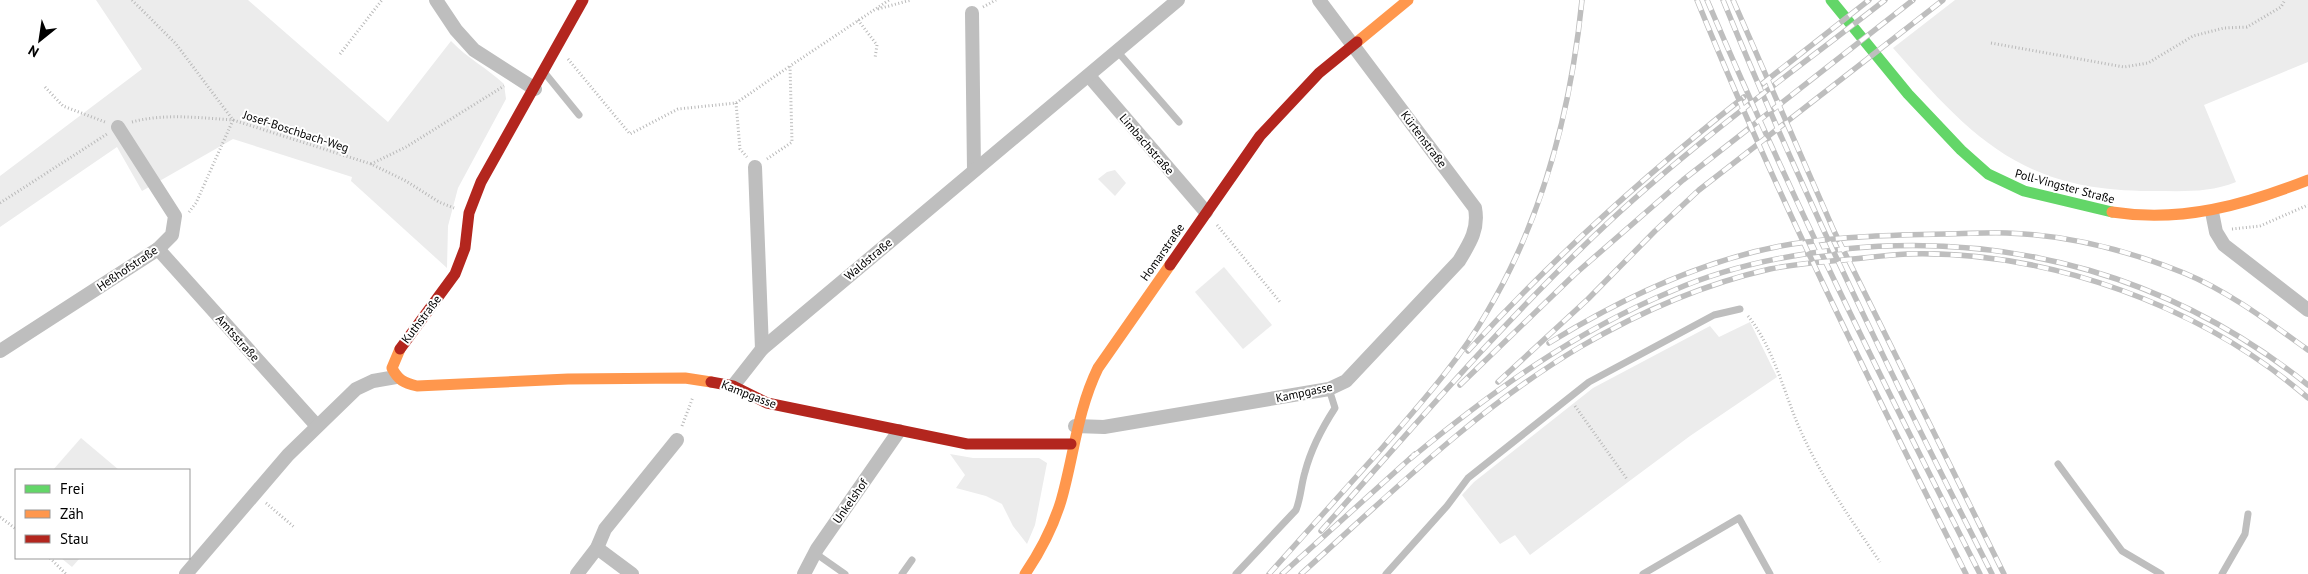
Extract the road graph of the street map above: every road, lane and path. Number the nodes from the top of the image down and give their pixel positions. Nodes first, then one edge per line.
1 (132, 0) edge
2 (382, 0) edge
3 (436, 0) edge
4 (583, 0) edge
5 (889, 0) edge
6 (911, 0) edge
7 (1178, 0) edge
8 (1319, 0) edge
9 (1408, 0) edge
10 (1831, 0) edge
11 (2285, 0) edge
12 (873, 10) junction
13 (972, 13) dead end
14 (858, 20) junction
15 (1991, 43) dead end
16 (1353, 44) junction
17 (558, 47) junction
18 (1117, 51) junction
19 (340, 54) dead end
20 (876, 58) dead end
21 (790, 66) junction
22 (544, 72) junction
23 (1089, 76) junction
24 (517, 78) junction
25 (45, 86) dead end
26 (535, 89) junction
27 (736, 104) junction
28 (579, 115) dead end
29 (233, 120) junction
30 (1180, 122) dead end
31 (118, 127) junction
32 (371, 164) junction
33 (755, 166) junction
34 (974, 170) junction
35 (2308, 180) edge
36 (0, 203) edge
37 (1206, 212) junction
38 (2212, 212) junction
39 (469, 213) junction
40 (172, 235) junction
41 (1472, 240) joint
42 (158, 249) junction
43 (1280, 302) dead end
44 (1740, 309) joint
45 (2308, 310) edge
46 (762, 349) junction
47 (0, 351) edge
48 (396, 377) junction
49 (733, 386) junction
50 (1329, 389) junction
51 (695, 393) dead end
52 (1569, 398) junction
53 (317, 426) junction
54 (1075, 426) junction
55 (899, 431) junction
56 (677, 440) joint
57 (1071, 444) junction
58 (2058, 464) dead end
59 (1627, 479) dead end
60 (254, 494) junction
61 (2248, 514) dead end
62 (0, 517) edge
63 (294, 527) dead end
64 (15, 528) edge
65 (597, 548) junction
66 (815, 552) junction
67 (51, 559) edge
68 (912, 560) dead end
69 (1880, 562) dead end
70 (810, 571) edge
71 (66, 574) edge
72 (186, 574) edge
73 (577, 574) edge
74 (632, 574) edge
75 (845, 574) edge
76 (902, 574) edge
77 (1026, 574) edge
78 (1236, 574) edge
79 (1386, 574) edge
80 (1643, 574) edge
81 (1770, 574) edge
82 (2160, 574) edge
83 (2222, 574) edge

1 - 29 path, Josef-Boschbach-Weg
2 - 19 path
3 - 24 street
4 - 17 street, Kuthstraße
5 - 12 path
6 - 12 path
7 - 18 street, Waldstraße
8 - 16 street
9 - 16 street, Homarstraße
10 - 38 street, Poll-Vingster Straße
11 - 15 path
12 - 14 path
13 - 34 street
14 - 20 path
14 - 21 path
16 - 37 street, Homarstraße
16 - 41 street, Kürtenstraße
17 - 22 street, Kuthstraße
17 - 27 path
18 - 23 street, Waldstraße
18 - 30 lane
21 - 27 path
21 - 33 path
22 - 26 street, Kuthstraße
22 - 28 lane
23 - 34 street, Waldstraße
23 - 37 street, Limbachstraße
24 - 26 street
24 - 32 path
25 - 31 path
26 - 39 street, Kuthstraße
27 - 33 path
29 - 31 path
29 - 32 path, Josef-Boschbach-Weg
29 - 40 path
31 - 36 path
31 - 40 street
32 - 39 path, Josef-Boschbach-Weg
33 - 46 street
34 - 46 street, Waldstraße
35 - 38 street, Poll-Vingster Straße
37 - 43 path
37 - 54 street, Homarstraße
38 - 45 street
39 - 48 street, Kuthstraße
40 - 42 street, Heßhofstraße
41 - 50 street, Kampgasse
42 - 47 street, Heßhofstraße
42 - 53 street, Amtsstraße
44 - 52 lane
44 - 69 path
46 - 49 street, Waldstraße
48 - 49 street, Kampgasse
48 - 53 street
49 - 55 street, Kampgasse
50 - 54 street, Kampgasse
50 - 78 lane
51 - 56 path
52 - 59 path
52 - 79 lane
53 - 60 street
54 - 57 street, Homarstraße
55 - 57 street, Kampgasse
55 - 66 street, Unkelshof
56 - 65 street
57 - 77 street, Homarstraße
58 - 82 lane
60 - 63 path
60 - 72 street
61 - 83 lane
62 - 64 path
65 - 73 street
65 - 74 street
66 - 70 street, Unkelshof
66 - 75 lane
67 - 71 path
68 - 76 lane
80 - 81 lane

